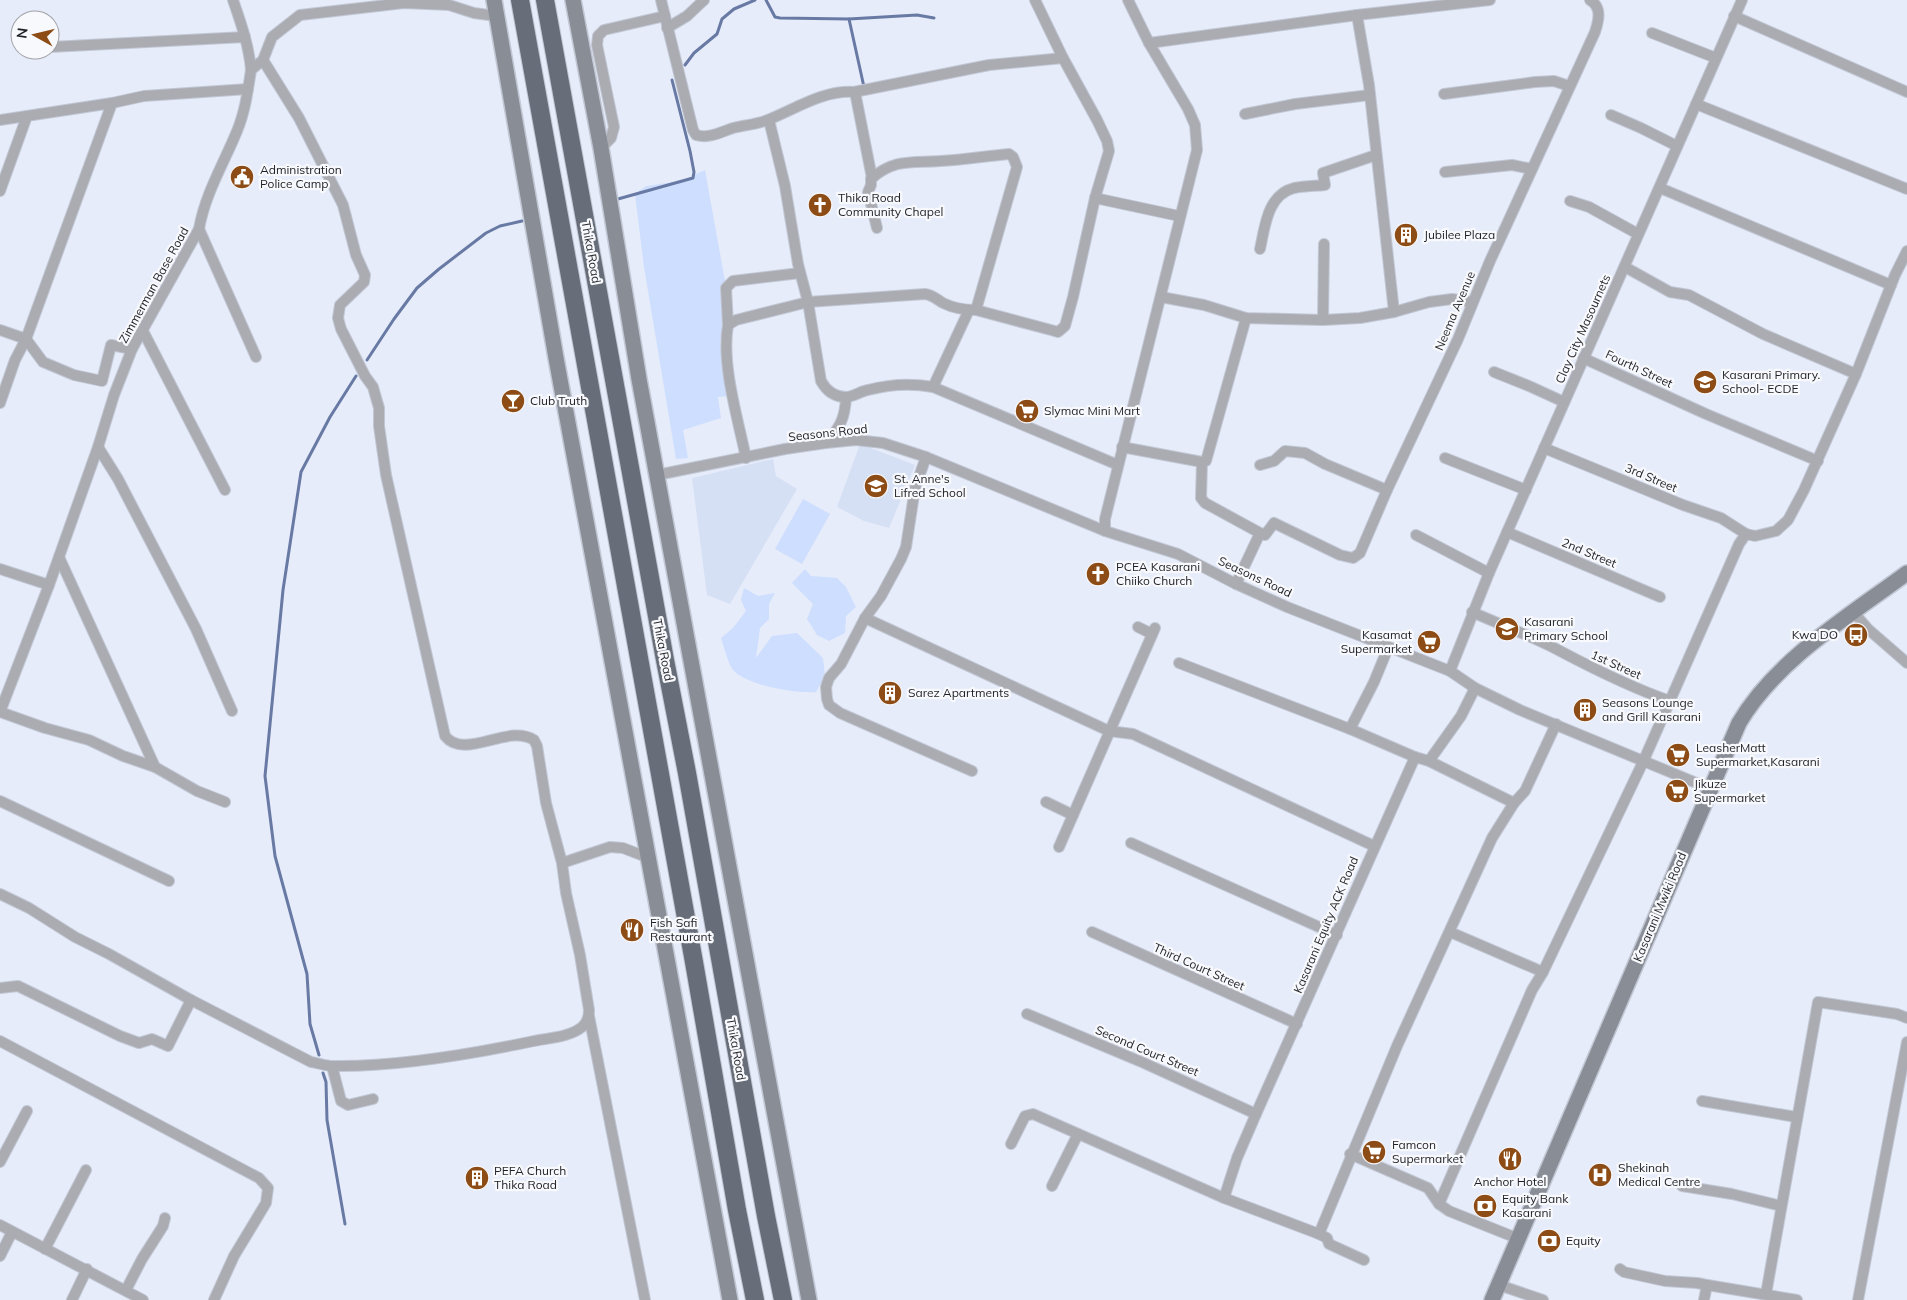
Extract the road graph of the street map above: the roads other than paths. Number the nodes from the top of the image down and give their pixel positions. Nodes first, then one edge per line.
1 (233, 0) edge
2 (494, 0) edge
3 (520, 0) edge
4 (545, 0) edge
5 (573, 0) edge
6 (661, 0) edge
7 (704, 0) edge
8 (1035, 0) edge
9 (1128, 0) edge
10 (1476, 0) edge
11 (1490, 0) edge
12 (1590, 0) edge
13 (1742, 0) edge
14 (1357, 15) junction
15 (496, 16) junction
16 (665, 16) junction
17 (1734, 16) junction
18 (667, 28) junction
19 (1652, 33) dead end
20 (245, 37) junction
21 (1149, 43) junction
22 (60, 46) edge
23 (1063, 58) junction
24 (1716, 58) junction
25 (263, 60) junction
26 (251, 70) junction
27 (1569, 86) junction
28 (248, 89) junction
29 (855, 92) junction
30 (1907, 92) edge
31 (1444, 94) dead end
32 (1370, 95) junction
33 (112, 103) junction
34 (1696, 104) junction
35 (1245, 114) dead end
36 (27, 116) junction
37 (1611, 116) dead end
38 (0, 120) edge
39 (769, 120) junction
40 (1677, 146) junction
41 (601, 148) junction
42 (1376, 155) junction
43 (1532, 169) junction
44 (1445, 172) dead end
45 (872, 178) junction
46 (1660, 188) junction
47 (1907, 189) edge
48 (0, 191) edge
49 (1095, 198) junction
50 (1570, 201) dead end
51 (1179, 216) junction
52 (877, 228) dead end
53 (199, 229) junction
54 (1638, 234) junction
55 (1324, 244) dead end
56 (1260, 250) dead end
57 (1907, 251) edge
58 (1625, 267) junction
59 (800, 273) junction
60 (1891, 285) junction
61 (1161, 297) junction
62 (808, 302) junction
63 (1472, 302) junction
64 (973, 310) junction
65 (1394, 312) junction
66 (1246, 318) junction
67 (1323, 320) junction
68 (728, 325) junction
69 (0, 330) edge
70 (143, 331) junction
71 (26, 338) junction
72 (132, 349) junction
73 (256, 357) dead end
74 (1583, 358) junction
75 (1494, 372) dead end
76 (1856, 374) junction
77 (933, 387) junction
78 (846, 397) junction
79 (1564, 402) junction
80 (0, 403) edge
81 (826, 443) junction
82 (98, 447) junction
83 (1122, 447) junction
84 (1544, 448) junction
85 (926, 457) junction
86 (746, 458) junction
87 (1445, 458) dead end
88 (1818, 460) junction
89 (1202, 462) junction
90 (1118, 465) junction
91 (1260, 465) dead end
92 (658, 475) junction
93 (225, 490) dead end
94 (1387, 490) junction
95 (1526, 490) junction
96 (1105, 531) junction
97 (1507, 532) junction
98 (1260, 533) junction
99 (1746, 534) junction
100 (1416, 535) dead end
101 (58, 557) junction
102 (0, 569) edge
103 (1489, 572) junction
104 (1907, 574) edge
105 (1236, 584) junction
106 (49, 585) junction
107 (1660, 597) dead end
108 (1472, 612) junction
109 (1854, 613) junction
110 (864, 618) junction
111 (1138, 627) dead end
112 (1388, 648) junction
113 (1179, 663) dead end
114 (1907, 664) edge
115 (1450, 671) junction
116 (1475, 688) junction
117 (1670, 701) junction
118 (232, 711) dead end
119 (0, 712) edge
120 (1556, 724) junction
121 (1350, 728) junction
122 (1109, 731) junction
123 (1414, 757) junction
124 (1429, 761) junction
125 (1642, 762) junction
126 (155, 767) junction
127 (972, 771) dead end
128 (1712, 788) junction
129 (0, 801) edge
130 (225, 802) dead end
131 (1046, 802) dead end
132 (1514, 803) junction
133 (1073, 815) junction
134 (1131, 843) dead end
135 (1374, 846) junction
136 (1059, 847) dead end
137 (649, 858) junction
138 (562, 863) junction
139 (169, 881) dead end
140 (0, 894) edge
141 (1092, 932) dead end
142 (1450, 932) junction
143 (1337, 935) junction
144 (1543, 972) junction
145 (0, 988) edge
146 (191, 1000) junction
147 (1027, 1014) dead end
148 (589, 1016) junction
149 (1907, 1018) edge
150 (1297, 1024) junction
151 (0, 1042) edge
152 (1907, 1042) edge
153 (332, 1066) junction
154 (373, 1099) dead end
155 (1702, 1101) dead end
156 (27, 1111) dead end
157 (1256, 1114) junction
158 (1796, 1117) junction
159 (1078, 1134) junction
160 (1011, 1144) dead end
161 (1350, 1154) junction
162 (0, 1162) edge
163 (86, 1170) dead end
164 (1052, 1186) dead end
165 (1682, 1186) dead end
166 (1224, 1198) junction
167 (1439, 1204) junction
168 (1781, 1206) junction
169 (165, 1218) dead end
170 (0, 1225) edge
171 (12, 1232) junction
172 (1319, 1234) junction
173 (1519, 1239) junction
174 (44, 1249) junction
175 (0, 1256) edge
176 (1364, 1260) dead end
177 (1620, 1269) dead end
178 (87, 1270) junction
179 (1499, 1285) junction
180 (1707, 1285) junction
181 (1766, 1294) junction
182 (131, 1295) edge
183 (72, 1300) edge
184 (143, 1300) edge
185 (214, 1300) edge
186 (645, 1300) edge
187 (730, 1300) edge
188 (755, 1300) edge
189 (783, 1300) edge
190 (808, 1300) edge
191 (1492, 1300) edge
192 (1543, 1300) edge
193 (1704, 1300) edge
194 (1796, 1300) edge
195 (1858, 1300) edge

1 - 20 street, Zimmerman Base Road
2 - 15 main road
3 - 188 highway, Thika Road
4 - 189 highway, Thika Road
5 - 41 main road, Thika Road
6 - 16 street
7 - 18 street
8 - 23 street
9 - 21 street
10 - 11 street
10 - 14 street
12 - 27 street, Neema Avenue
13 - 17 street, Clay City Masournets
14 - 21 street
14 - 32 street
15 - 25 street
15 - 137 main road
16 - 18 street
16 - 41 street
17 - 24 street, Clay City Masournets
17 - 30 street
18 - 39 street
19 - 24 street
20 - 22 street
20 - 26 street, Zimmerman Base Road
21 - 51 street
23 - 29 street
23 - 49 street
24 - 34 street, Clay City Masournets
25 - 26 street
25 - 138 street
26 - 28 street, Zimmerman Base Road
27 - 31 street
27 - 43 street, Neema Avenue
28 - 33 street
28 - 53 street, Zimmerman Base Road
29 - 39 street
29 - 45 street
32 - 35 street
32 - 42 street
33 - 36 street
33 - 71 street
34 - 40 street, Clay City Masournets
34 - 47 street
36 - 38 street
36 - 48 street
37 - 40 street
39 - 59 street
40 - 46 street, Clay City Masournets
41 - 92 main road, Thika Road
42 - 56 street
42 - 65 street
43 - 44 street
43 - 63 street, Neema Avenue
45 - 52 street
45 - 64 street
46 - 54 street, Clay City Masournets
46 - 60 street
49 - 51 street
49 - 64 street
50 - 54 street
51 - 61 street
53 - 70 street, Zimmerman Base Road
53 - 73 street
54 - 58 street, Clay City Masournets
55 - 67 street
57 - 60 street
58 - 74 street, Clay City Masournets
58 - 76 street
59 - 62 street
59 - 68 street
60 - 76 street
61 - 66 street
61 - 83 street
62 - 64 street
62 - 68 street
62 - 78 street
63 - 65 street
63 - 94 street, Neema Avenue
64 - 77 street
65 - 67 street
66 - 67 street
66 - 89 street
68 - 86 street
69 - 71 street
70 - 72 street, Zimmerman Base Road
70 - 93 street
71 - 72 street
71 - 80 street
72 - 82 street, Zimmerman Base Road
74 - 79 street, Clay City Masournets
74 - 88 street, Fourth Street
75 - 79 street
76 - 88 street
77 - 78 street
77 - 90 street
78 - 81 street
79 - 84 street, Clay City Masournets
81 - 85 street, Seasons Road
81 - 86 street, Seasons Road
82 - 101 street, Zimmerman Base Road
82 - 118 street
83 - 89 street
83 - 90 street
84 - 95 street, Clay City Masournets
84 - 99 street, 3rd Street
85 - 96 street, Seasons Road
85 - 110 street
86 - 92 street, Seasons Road
87 - 95 street
88 - 99 street
89 - 98 street
90 - 96 street
91 - 94 street
92 - 190 main road, Thika Road
94 - 98 street, Neema Avenue
95 - 97 street, Clay City Masournets
96 - 105 street, Seasons Road
97 - 103 street, Clay City Masournets
97 - 107 street, 2nd Street
98 - 105 street
99 - 117 street
100 - 103 street
101 - 106 street, Zimmerman Base Road
101 - 126 street
102 - 106 street
103 - 108 street, Clay City Masournets
104 - 109 main road, Kasarani Mwiki Road
105 - 112 street, Seasons Road
106 - 119 street, Zimmerman Base Road
108 - 115 street, Clay City Masournets
108 - 117 street, 1st Street
109 - 114 street
109 - 128 main road, Kasarani Mwiki Road
110 - 122 street
110 - 127 street
111 - 122 street
112 - 115 street, Seasons Road
112 - 121 street
113 - 121 street
115 - 116 street, Seasons Road
116 - 120 street, Seasons Road
116 - 124 street
117 - 125 street
119 - 126 street
120 - 125 street, Seasons Road
120 - 132 street
121 - 123 street
122 - 133 street
122 - 135 street
123 - 124 street
123 - 135 street, Kasarani Equity ACK Road
124 - 132 street
125 - 128 street, Seasons Road
125 - 144 street
126 - 130 street
128 - 173 main road, Kasarani Mwiki Road
129 - 139 street
131 - 133 street
132 - 142 street
133 - 136 street
134 - 143 street
135 - 143 street, Kasarani Equity ACK Road
137 - 138 street
137 - 187 main road
138 - 148 street
140 - 146 street
141 - 150 street, Third Court Street
142 - 144 street
142 - 161 street
143 - 150 street, Kasarani Equity ACK Road
144 - 167 street
145 - 146 street
146 - 153 street
147 - 157 street, Second Court Street
148 - 153 street
148 - 186 street
149 - 158 street
150 - 157 street, Kasarani Equity ACK Road
151 - 185 street
152 - 195 street
153 - 154 street
155 - 158 street
156 - 162 street
157 - 166 street, Kasarani Equity ACK Road
158 - 168 street
159 - 160 street
159 - 164 street
159 - 166 street
161 - 167 street
161 - 172 street
163 - 174 street
165 - 168 street
166 - 172 street
167 - 173 street
168 - 181 street
169 - 182 street
170 - 171 street
171 - 174 street
171 - 175 street
172 - 176 street
173 - 179 main road, Kasarani Mwiki Road
174 - 178 street
177 - 180 street
178 - 182 street
178 - 183 street
179 - 191 main road, Kasarani Mwiki Road
179 - 192 street
180 - 181 street
180 - 193 street
181 - 194 street
182 - 184 street

